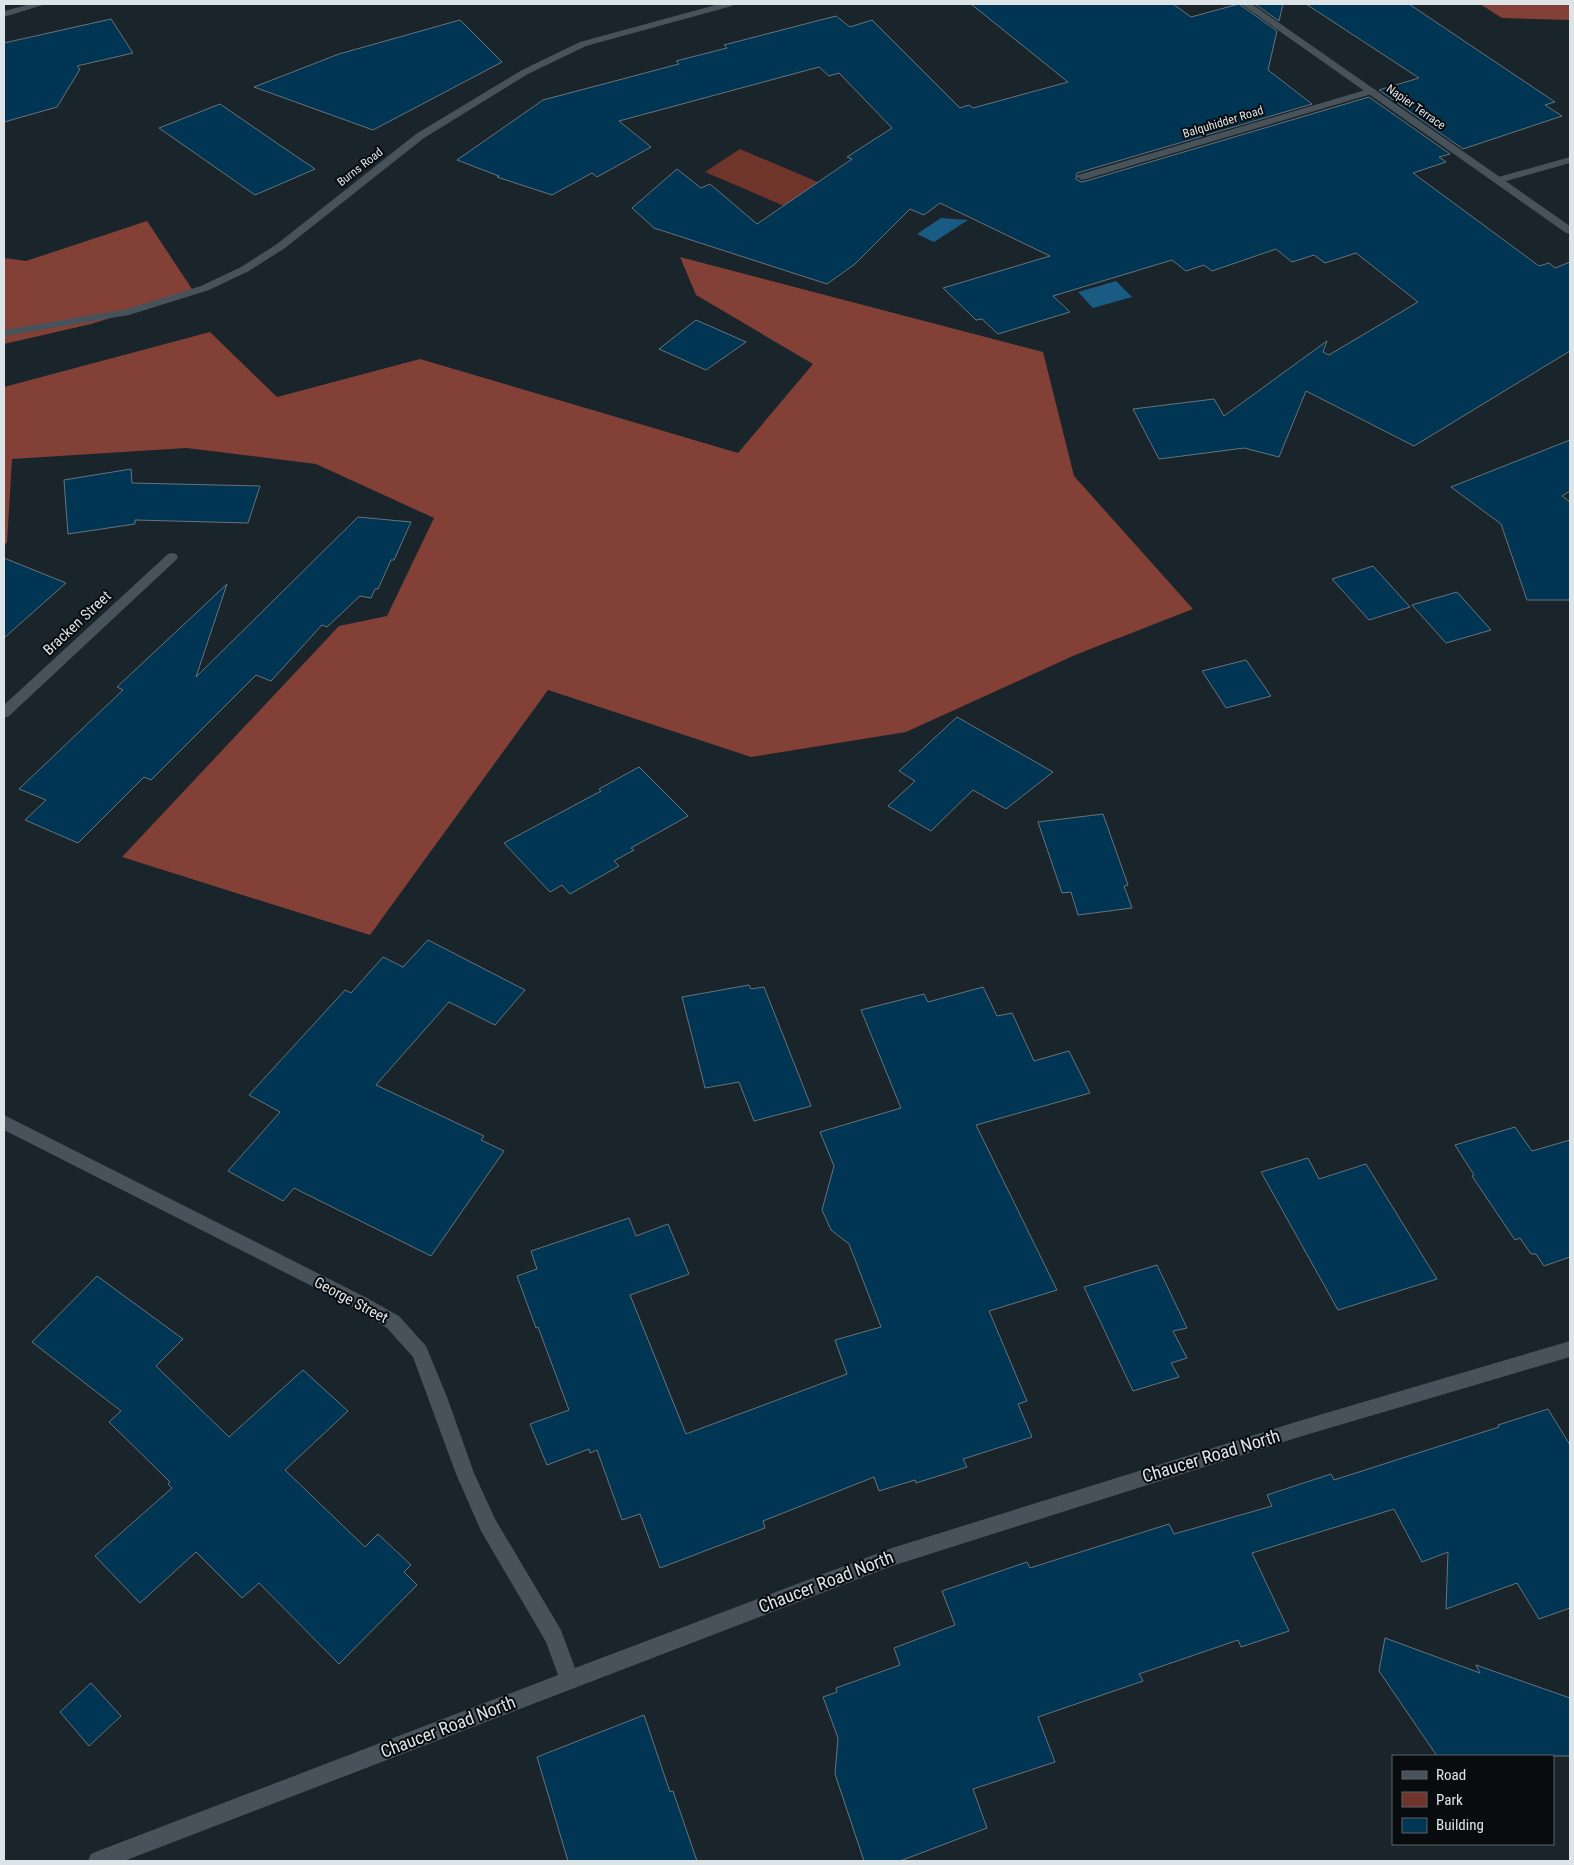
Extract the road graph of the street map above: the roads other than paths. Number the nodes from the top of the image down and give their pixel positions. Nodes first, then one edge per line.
1 (41, 4) edge
2 (728, 4) edge
3 (1246, 4) edge
4 (4, 14) edge
5 (1372, 91) junction
6 (1570, 160) edge
7 (1082, 177) dead end
8 (1499, 180) junction
9 (1570, 230) edge
10 (4, 333) edge
11 (172, 557) dead end
12 (4, 713) edge
13 (4, 1122) edge
14 (1570, 1348) edge
15 (570, 1680) junction
16 (98, 1861) edge

1 - 4 street
2 - 10 street, Burns Road
3 - 5 street, Napier Terrace
5 - 7 street, Balquhidder Road
5 - 8 street, Napier Terrace
6 - 8 street
8 - 9 street, Napier Terrace
11 - 12 street, Bracken Street
13 - 15 street, George Street
14 - 15 street, Chaucer Road North
15 - 16 street, Chaucer Road North

